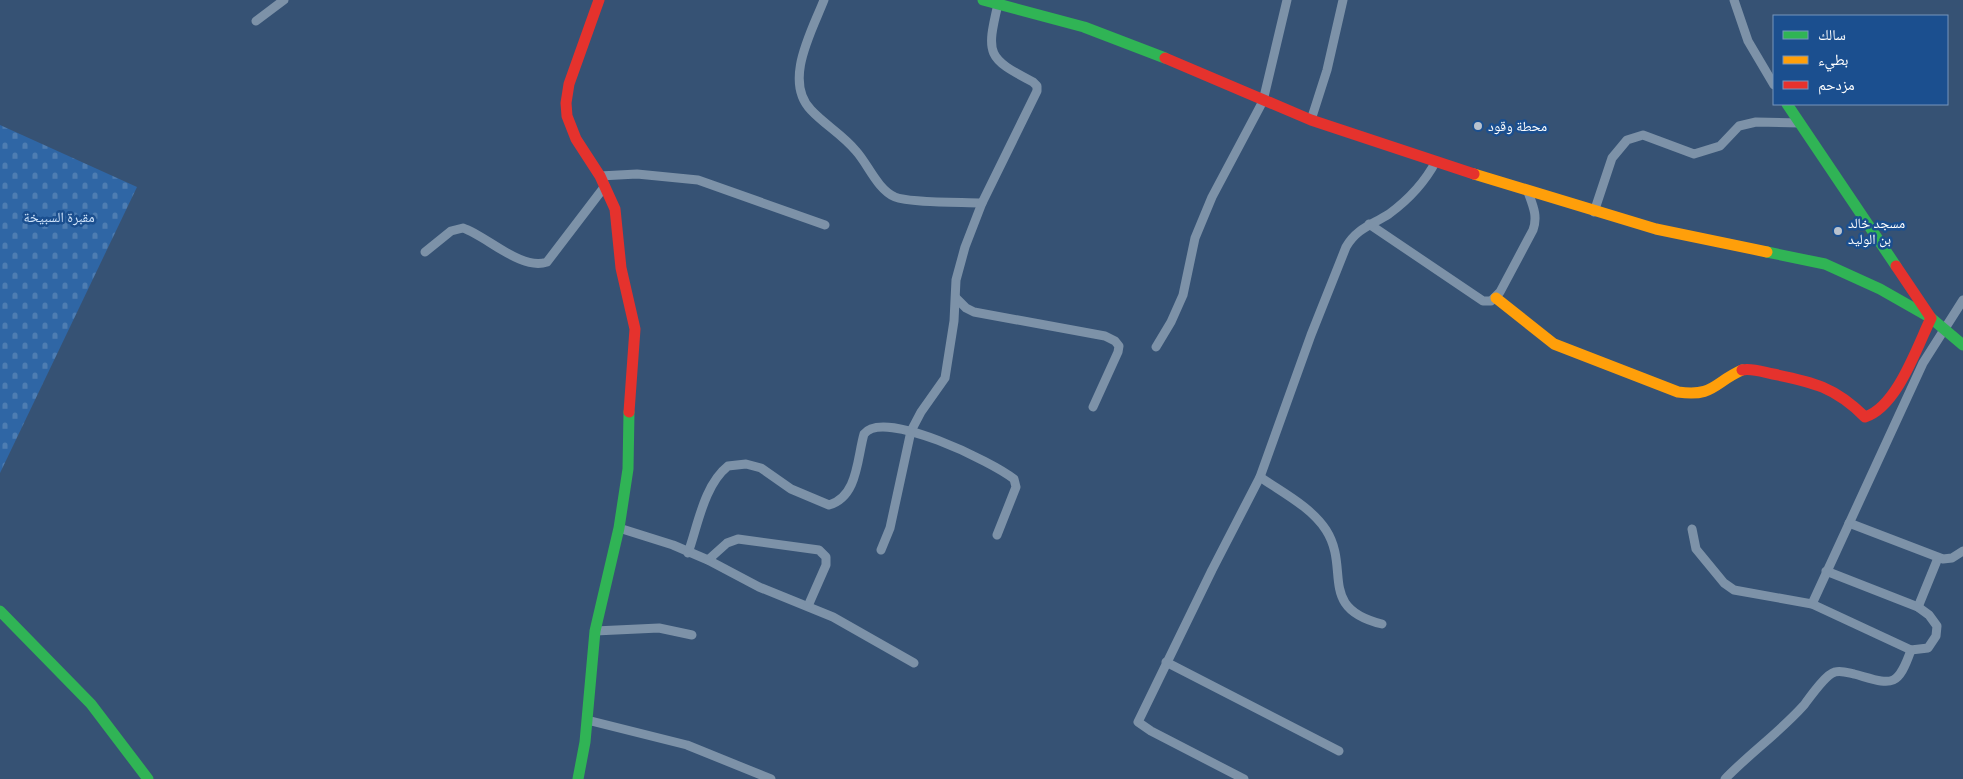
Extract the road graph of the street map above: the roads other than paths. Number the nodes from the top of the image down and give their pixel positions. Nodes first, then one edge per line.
1 (284, 0) edge
2 (599, 0) edge
3 (824, 0) edge
4 (983, 0) edge
5 (1287, 0) edge
6 (1343, 0) edge
7 (1734, 0) edge
8 (1004, 3) edge
9 (256, 21) dead end
10 (1773, 83) edge
11 (1263, 101) junction
12 (1788, 105) edge
13 (1311, 120) junction
14 (1800, 123) junction
15 (1436, 161) junction
16 (602, 181) junction
17 (1528, 192) junction
18 (982, 203) junction
19 (1594, 212) junction
20 (1369, 224) junction
21 (825, 225) dead end
22 (425, 252) dead end
23 (956, 298) junction
24 (1496, 298) junction
25 (1963, 300) edge
26 (1931, 318) junction
27 (1943, 329) junction
28 (1963, 345) edge
29 (1156, 347) dead end
30 (1093, 407) dead end
31 (911, 431) junction
32 (1260, 478) junction
33 (1848, 524) junction
34 (619, 528) junction
35 (1692, 529) dead end
36 (997, 535) dead end
37 (881, 550) dead end
38 (1963, 551) edge
39 (688, 553) junction
40 (1938, 558) junction
41 (708, 560) junction
42 (1826, 571) junction
43 (1812, 604) junction
44 (808, 606) junction
45 (1918, 607) junction
46 (0, 611) edge
47 (1382, 624) dead end
48 (595, 631) junction
49 (692, 635) dead end
50 (1911, 650) junction
51 (1166, 662) junction
52 (914, 663) dead end
53 (587, 720) junction
54 (1339, 751) dead end
55 (148, 779) edge
56 (578, 779) edge
57 (771, 779) edge
58 (1244, 779) edge
59 (1725, 779) edge

1 - 9 street
2 - 16 street
3 - 18 street
4 - 8 street
5 - 11 street
6 - 13 street
7 - 10 street
8 - 11 street
8 - 18 street
11 - 13 street
11 - 29 street
12 - 14 street
13 - 15 street
14 - 19 street
14 - 26 street
15 - 17 street
15 - 20 street
16 - 21 street
16 - 22 street
16 - 34 street
17 - 19 street
17 - 24 street
18 - 23 street
19 - 26 street
20 - 24 street
20 - 32 street
23 - 30 street
23 - 31 street
24 - 26 street
25 - 27 street
26 - 27 street
27 - 28 street
27 - 33 street
31 - 36 street
31 - 37 street
31 - 39 street
32 - 47 street
32 - 51 street
33 - 40 street
33 - 42 street
34 - 39 street
34 - 48 street
35 - 43 street
38 - 40 street
39 - 41 street
40 - 45 street
41 - 44 street
41 - 44 street
42 - 43 street
42 - 45 street
43 - 50 street
44 - 52 street
45 - 50 street
46 - 55 street
48 - 49 street
48 - 53 street
50 - 59 street
51 - 54 street
51 - 58 street
53 - 56 street
53 - 57 street

